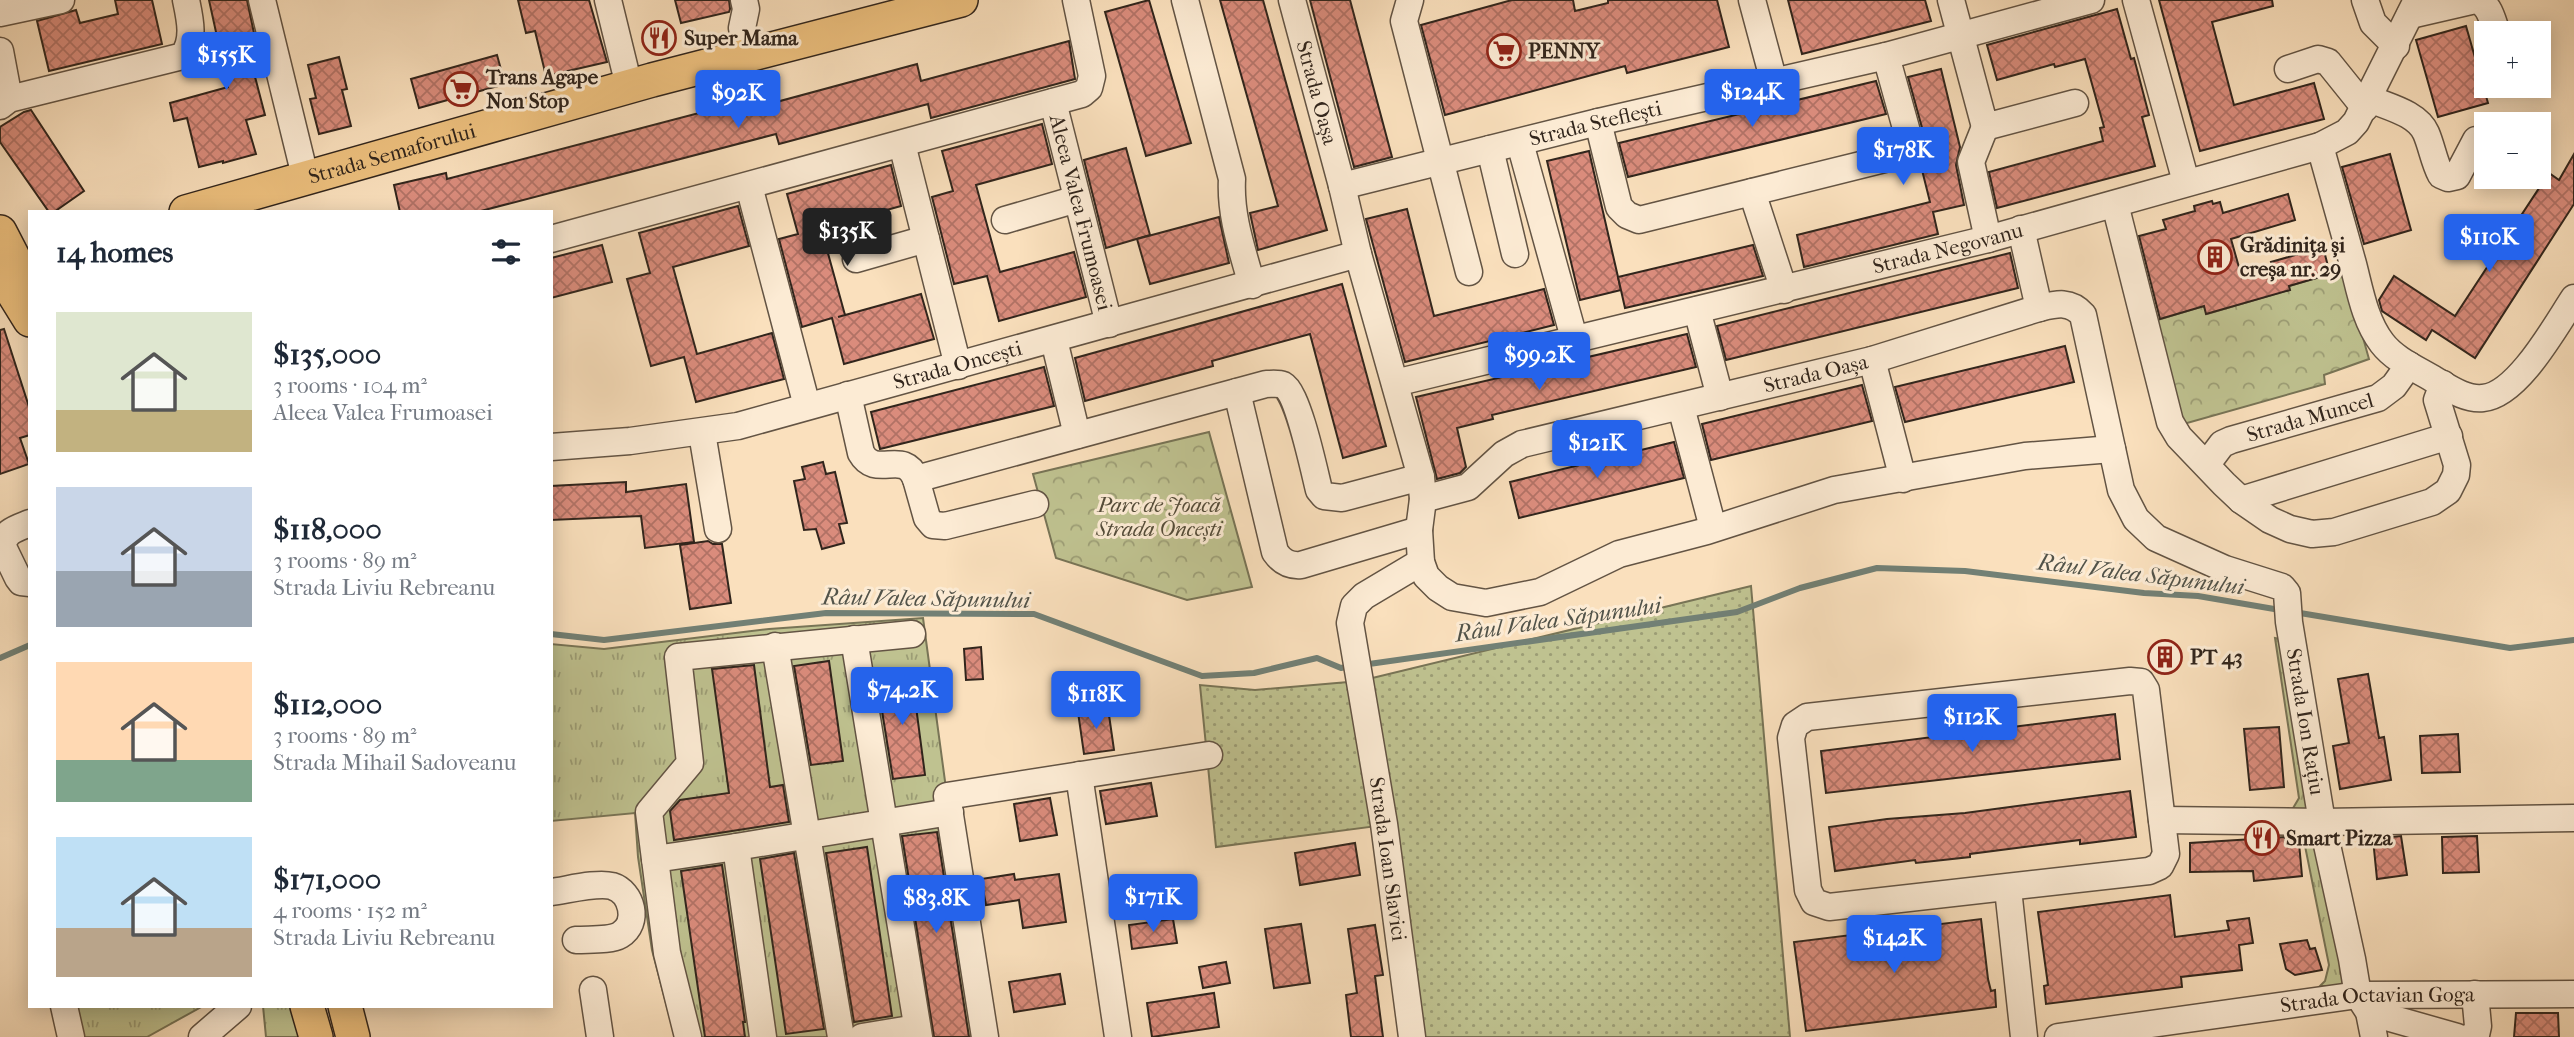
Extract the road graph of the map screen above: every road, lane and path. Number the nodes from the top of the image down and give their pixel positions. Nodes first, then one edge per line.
1 (61, 0) edge
2 (186, 0) edge
3 (262, 0) edge
4 (608, 0) edge
5 (744, 0) edge
6 (961, 0) edge
7 (1076, 0) edge
8 (1185, 0) edge
9 (1292, 0) edge
10 (1410, 0) edge
11 (1752, 0) edge
12 (1951, 0) edge
13 (2091, 0) edge
14 (2136, 0) edge
15 (2365, 0) edge
16 (2414, 8) edge
17 (0, 13) edge
18 (2493, 21) edge
19 (1960, 34) junction
20 (2396, 46) junction
21 (0, 51) edge
22 (748, 56) junction
23 (1886, 56) junction
24 (2288, 69) dead end
25 (1774, 82) junction
26 (629, 86) junction
27 (5, 102) edge
28 (1053, 102) junction
29 (2075, 103) dead end
30 (2367, 104) junction
31 (1598, 122) junction
32 (1985, 127) junction
33 (1520, 143) junction
34 (902, 144) junction
35 (2474, 144) edge
36 (2320, 146) junction
37 (1490, 149) junction
38 (1440, 161) junction
39 (305, 176) junction
40 (2186, 182) junction
41 (749, 186) junction
42 (1342, 186) junction
43 (1752, 192) junction
44 (1077, 199) junction
45 (2115, 204) junction
46 (202, 210) edge
47 (1005, 220) dead end
48 (2021, 229) junction
49 (553, 238) edge
50 (926, 239) junction
51 (1988, 239) junction
52 (10, 244) edge
53 (1358, 254) junction
54 (1516, 254) dead end
55 (856, 259) dead end
56 (1469, 272) dead end
57 (0, 282) edge
58 (28, 285) edge
59 (1252, 285) junction
60 (1784, 290) junction
61 (2574, 298) edge
62 (2039, 308) junction
63 (1697, 310) junction
64 (28, 317) edge
65 (1109, 324) junction
66 (1574, 338) junction
67 (1054, 340) junction
68 (1872, 360) junction
69 (2409, 365) junction
70 (958, 366) junction
71 (1395, 383) junction
72 (2443, 384) junction
73 (1237, 392) junction
74 (848, 395) junction
75 (1720, 397) junction
76 (807, 406) junction
77 (1681, 407) junction
78 (702, 433) junction
79 (1077, 435) junction
80 (2449, 436) junction
81 (553, 447) edge
82 (2112, 449) junction
83 (2207, 464) junction
84 (916, 479) junction
85 (1903, 479) junction
86 (1422, 488) junction
87 (2241, 500) junction
88 (1035, 504) dead end
89 (1713, 528) junction
90 (718, 529) dead end
91 (1419, 530) junction
92 (28, 531) edge
93 (1421, 562) junction
94 (28, 583) edge
95 (912, 634) dead end
96 (854, 639) junction
97 (775, 646) junction
98 (1209, 755) dead end
99 (1079, 775) junction
100 (949, 804) junction
101 (2574, 818) edge
102 (2162, 820) junction
103 (884, 822) junction
104 (2322, 822) junction
105 (806, 835) junction
106 (736, 847) junction
107 (655, 859) junction
108 (2008, 888) junction
109 (553, 892) edge
110 (576, 940) dead end
111 (593, 990) dead end
112 (2475, 994) junction
113 (2574, 994) edge
114 (64, 1008) edge
115 (308, 1008) edge
116 (346, 1008) edge
117 (2367, 1015) edge
118 (230, 1020) edge
119 (918, 1032) edge
120 (2074, 1036) edge
121 (71, 1037) edge
122 (202, 1037) edge
123 (316, 1037) edge
124 (353, 1037) edge
125 (600, 1037) edge
126 (688, 1037) edge
127 (764, 1037) edge
128 (841, 1037) edge
129 (862, 1037) edge
130 (985, 1037) edge
131 (1118, 1037) edge
132 (1412, 1037) edge
133 (2024, 1037) edge
134 (2457, 1037) edge
135 (2470, 1037) edge

1 - 17 street
2 - 27 street
3 - 39 street
4 - 26 street
5 - 22 street
6 - 22 main road, Strada Semaforului
7 - 28 street, Aleea Valea Frumoasei
8 - 59 street
9 - 42 street, Strada Oașa
10 - 38 street
11 - 25 street
12 - 19 street
13 - 19 street, Strada Steflești
14 - 40 street
15 - 20 street
16 - 18 street
16 - 20 street, Strada Negovanu
19 - 23 street, Strada Steflești
19 - 32 street
20 - 30 street, Strada Negovanu
21 - 27 street
22 - 26 main road, Strada Semaforului
23 - 25 street, Strada Steflești
23 - 43 street
24 - 30 street
25 - 31 street, Strada Steflești
26 - 39 main road, Strada Semaforului
28 - 34 street, Aleea Valea Frumoasei
28 - 44 street, Aleea Valea Frumoasei
29 - 32 street
30 - 35 street
30 - 36 street, Strada Negovanu
31 - 33 street, Strada Steflești
31 - 43 street
32 - 51 street
33 - 37 street, Strada Steflești
33 - 66 street
34 - 41 street, Aleea Valea Frumoasei
34 - 50 street
36 - 40 street, Strada Negovanu
36 - 69 street
37 - 38 street, Strada Steflești
37 - 54 street
38 - 42 street, Strada Steflești
38 - 56 street
39 - 46 main road, Strada Semaforului
40 - 45 street, Strada Negovanu
41 - 49 street, Aleea Valea Frumoasei
41 - 76 street
42 - 53 street, Strada Oașa
43 - 60 street
44 - 47 street
44 - 65 street, Aleea Valea Frumoasei
45 - 48 street, Strada Negovanu
45 - 83 street
48 - 51 street, Strada Negovanu
48 - 62 street
50 - 55 street
50 - 70 street
51 - 60 street, Strada Negovanu
52 - 58 main road
53 - 59 street, Strada Oncești
53 - 71 street, Strada Oașa
57 - 64 main road
59 - 65 street, Strada Oncești
60 - 63 street, Strada Negovanu
61 - 72 street
62 - 68 street, Strada Oașa
62 - 82 street, Strada Oașa
63 - 66 street, Strada Negovanu
63 - 75 street
65 - 67 street, Strada Oncești
66 - 71 street, Strada Negovanu
67 - 70 street, Strada Oncești
67 - 79 street
68 - 75 street, Strada Oașa
68 - 85 street
69 - 72 street
69 - 83 street, Strada Muncel
70 - 74 street, Strada Oncești
71 - 86 street, Strada Oașa
72 - 80 street
73 - 79 street
73 - 86 street, Strada Oașa
73 - 91 street
74 - 76 street, Strada Oncești
74 - 84 street
75 - 77 street, Strada Oașa
76 - 78 street, Strada Oncești
77 - 86 street, Strada Oașa
77 - 89 street
78 - 81 street, Strada Oncești
78 - 90 street
79 - 84 street
80 - 87 street
80 - 87 street
82 - 85 street
82 - 104 street, Strada Ion Rațiu
83 - 87 street
84 - 88 street
85 - 89 street
86 - 91 street
89 - 93 street
91 - 93 street
92 - 94 street
93 - 132 street, Strada Ioan Slavici
95 - 96 street
96 - 97 street
96 - 103 street
97 - 105 street
97 - 107 street
98 - 99 street
99 - 100 street
99 - 131 street
100 - 103 street
100 - 130 street
101 - 104 street
102 - 104 street, Strada Ion Rațiu
102 - 108 street
102 - 108 street
103 - 105 street
103 - 119 street
104 - 117 street, Strada Ion Rațiu
105 - 106 street
105 - 128 street
106 - 107 street
106 - 127 street
107 - 126 street
108 - 133 street
109 - 110 street
111 - 125 street
112 - 113 street, Strada Octavian Goga
112 - 117 street, Strada Octavian Goga
112 - 135 street
114 - 121 street
115 - 123 main road
116 - 124 main road
117 - 120 street, Strada Octavian Goga
117 - 134 street
118 - 122 street
119 - 129 street

